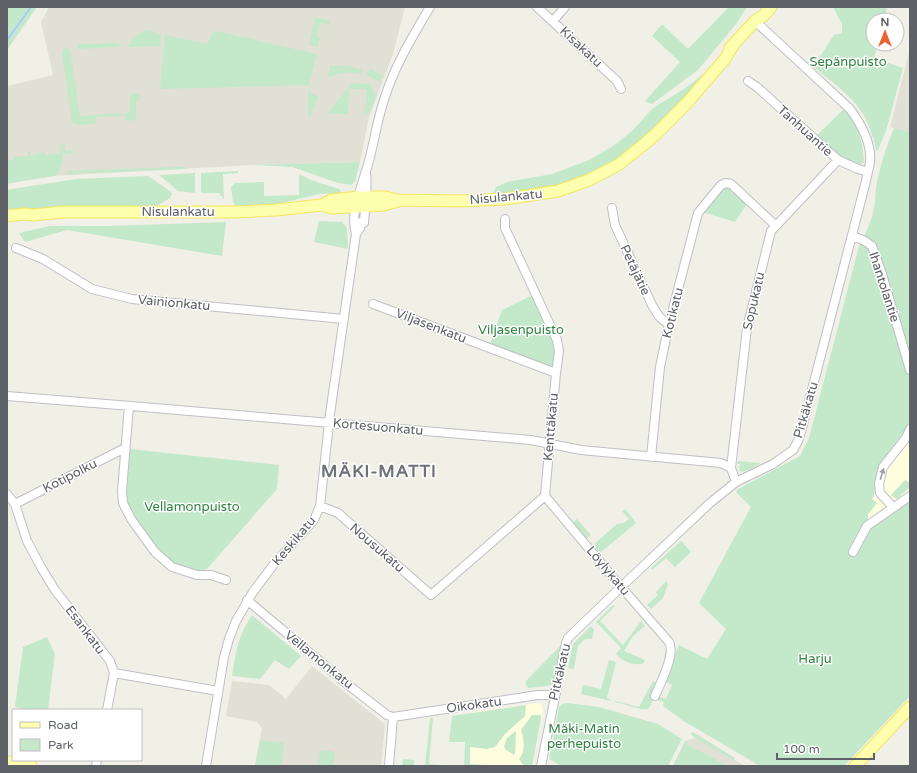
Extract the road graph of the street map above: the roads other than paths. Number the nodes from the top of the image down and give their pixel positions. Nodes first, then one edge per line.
1 (430, 7) edge
2 (537, 7) edge
3 (565, 7) edge
4 (762, 7) edge
5 (771, 7) edge
6 (553, 21) junction
7 (754, 21) junction
8 (748, 81) dead end
9 (621, 89) dead end
10 (838, 160) junction
11 (868, 172) junction
12 (361, 202) junction
13 (612, 208) dead end
14 (34, 215) junction
15 (7, 216) edge
16 (504, 218) dead end
17 (7, 223) edge
18 (775, 225) junction
19 (852, 236) junction
20 (16, 248) dead end
21 (373, 304) dead end
22 (344, 319) junction
23 (670, 324) junction
24 (910, 370) edge
25 (556, 373) junction
26 (7, 396) edge
27 (129, 406) junction
28 (329, 423) junction
29 (910, 429) edge
30 (550, 444) junction
31 (125, 448) junction
32 (650, 456) junction
33 (731, 468) junction
34 (736, 482) junction
35 (7, 494) edge
36 (545, 496) junction
37 (910, 496) edge
38 (15, 504) junction
39 (320, 506) junction
40 (893, 507) junction
41 (853, 552) dead end
42 (226, 580) dead end
43 (621, 587) junction
44 (247, 600) junction
45 (114, 673) junction
46 (218, 691) junction
47 (555, 695) junction
48 (655, 696) dead end
49 (910, 707) edge
50 (107, 709) edge
51 (393, 717) junction
52 (910, 717) edge
53 (7, 762) edge
54 (207, 765) edge
55 (32, 766) edge
56 (389, 766) edge
57 (541, 766) edge
58 (855, 766) edge
59 (865, 766) edge

1 - 12 street
2 - 6 street, Kisakatu
3 - 6 street
4 - 7 main road, Nisulankatu
5 - 7 main road, Nisulankatu
6 - 9 street, Kisakatu
7 - 11 street, Pitkäkatu
7 - 12 main road, Nisulankatu
8 - 10 street, Tanhuantie
10 - 11 street, Tanhuantie
10 - 18 street, Sopukatu
11 - 19 street, Pitkäkatu
12 - 14 main road, Nisulankatu
12 - 22 street, Keskikatu
13 - 23 street, Petäjätie
14 - 15 main road, Nisulankatu
14 - 17 main road, Nisulankatu
16 - 25 street, Kenttäkatu
18 - 23 street, Kotikatu
18 - 33 street, Sopukatu
19 - 24 street, Ihantolantie
19 - 34 street, Pitkäkatu
20 - 22 street, Vainionkatu
21 - 25 street, Viljasenkatu
22 - 28 street, Keskikatu
23 - 32 street, Kotikatu
25 - 30 street, Kenttäkatu
26 - 27 street, Kortesuonkatu
27 - 28 street, Kortesuonkatu
27 - 31 street
28 - 30 street, Kortesuonkatu
28 - 39 street, Keskikatu
40 -> 29 street
30 - 32 street, Kortesuonkatu
30 - 36 street, Kenttäkatu
31 - 38 street, Kotipolku
31 - 42 street
32 - 33 street, Kortesuonkatu
33 - 34 street
34 - 43 street, Pitkäkatu
35 - 38 street, Esankatu
36 - 39 street, Nousukatu
36 - 43 street, Löylykatu
37 - 40 street
38 - 45 street, Esankatu
39 - 44 street, Keskikatu
40 - 41 street
43 - 47 street, Pitkäkatu
43 - 48 street, Löylykatu
44 - 46 street, Keskikatu
44 - 51 street, Vellamonkatu
45 - 46 street
45 - 50 street
46 - 54 street, Keskikatu
47 - 51 street, Oikokatu
47 - 57 street, Pitkäkatu
49 - 58 main road
51 - 56 street
52 - 59 main road
53 - 55 main road

